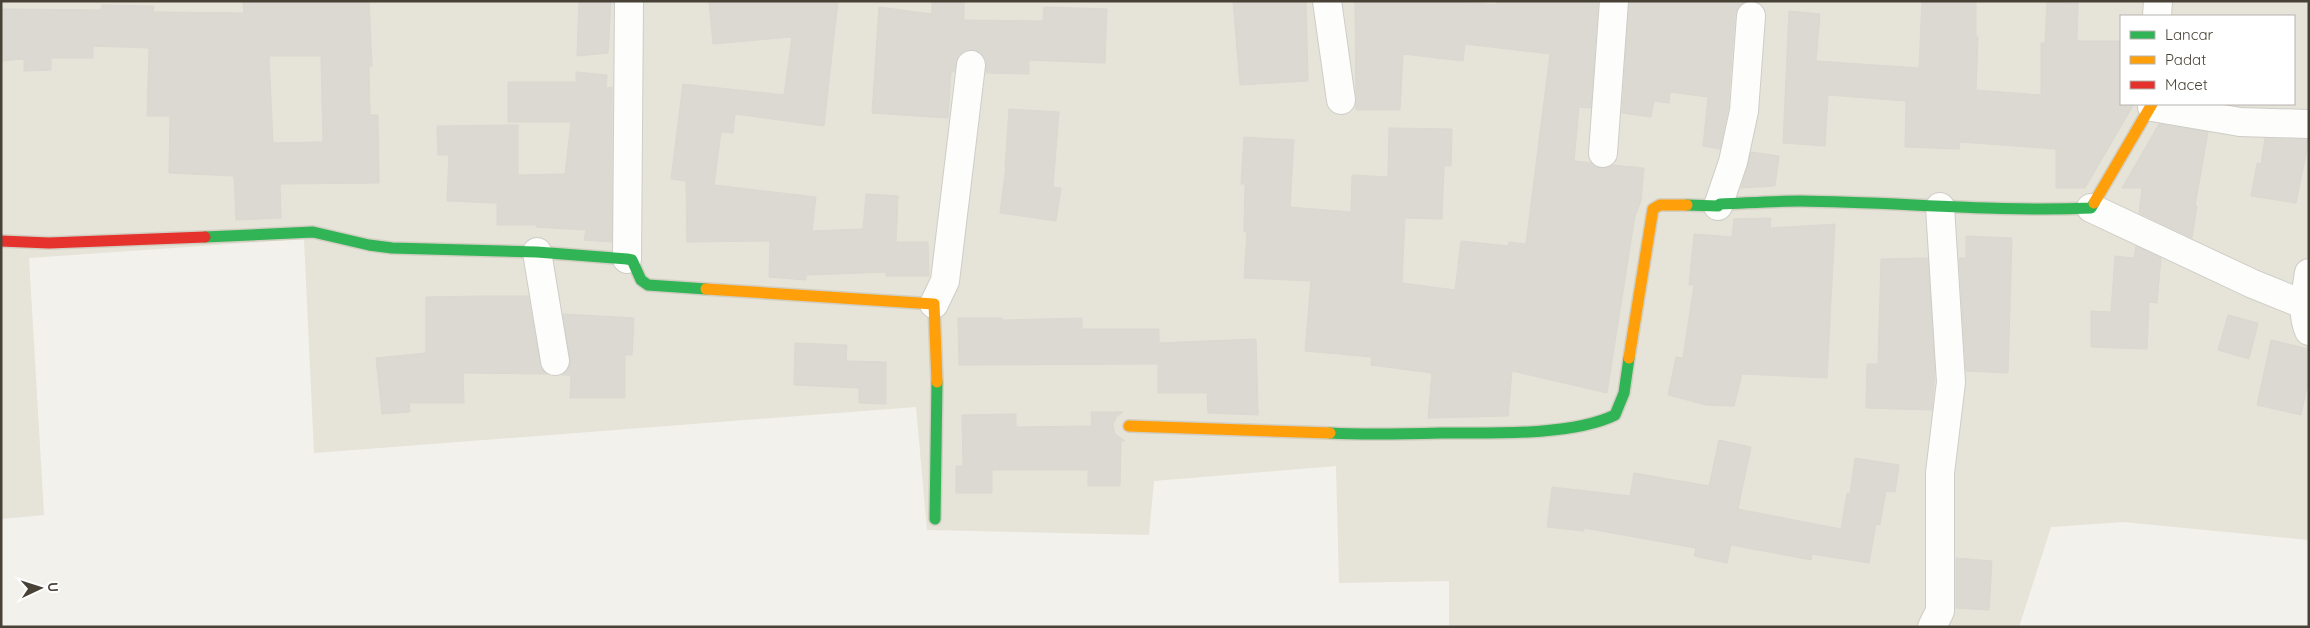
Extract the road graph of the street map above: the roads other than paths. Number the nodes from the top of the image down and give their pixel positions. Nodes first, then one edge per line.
1 (629, 1) edge
2 (1327, 1) edge
3 (1614, 1) edge
4 (2158, 1) edge
5 (2157, 15) edge
6 (1751, 16) dead end
7 (971, 65) dead end
8 (1340, 100) dead end
9 (2152, 105) edge
10 (2309, 124) edge
11 (1603, 152) dead end
12 (1718, 206) junction
13 (1940, 207) junction
14 (2090, 208) junction
15 (1, 241) edge
16 (537, 252) junction
17 (627, 258) junction
18 (2309, 273) edge
19 (934, 304) junction
20 (2307, 318) edge
21 (555, 361) dead end
22 (1129, 426) dead end
23 (935, 520) dead end
24 (1932, 627) edge

1 - 17 street
2 - 8 street
3 - 11 street
4 - 5 street
6 - 12 street
7 - 19 street
9 - 10 street
9 - 14 street
12 - 13 street
12 - 22 street
13 - 14 street
13 - 24 street
14 - 20 street
15 - 16 street
16 - 17 street
16 - 21 street
17 - 19 street
18 - 20 street
19 - 23 street

